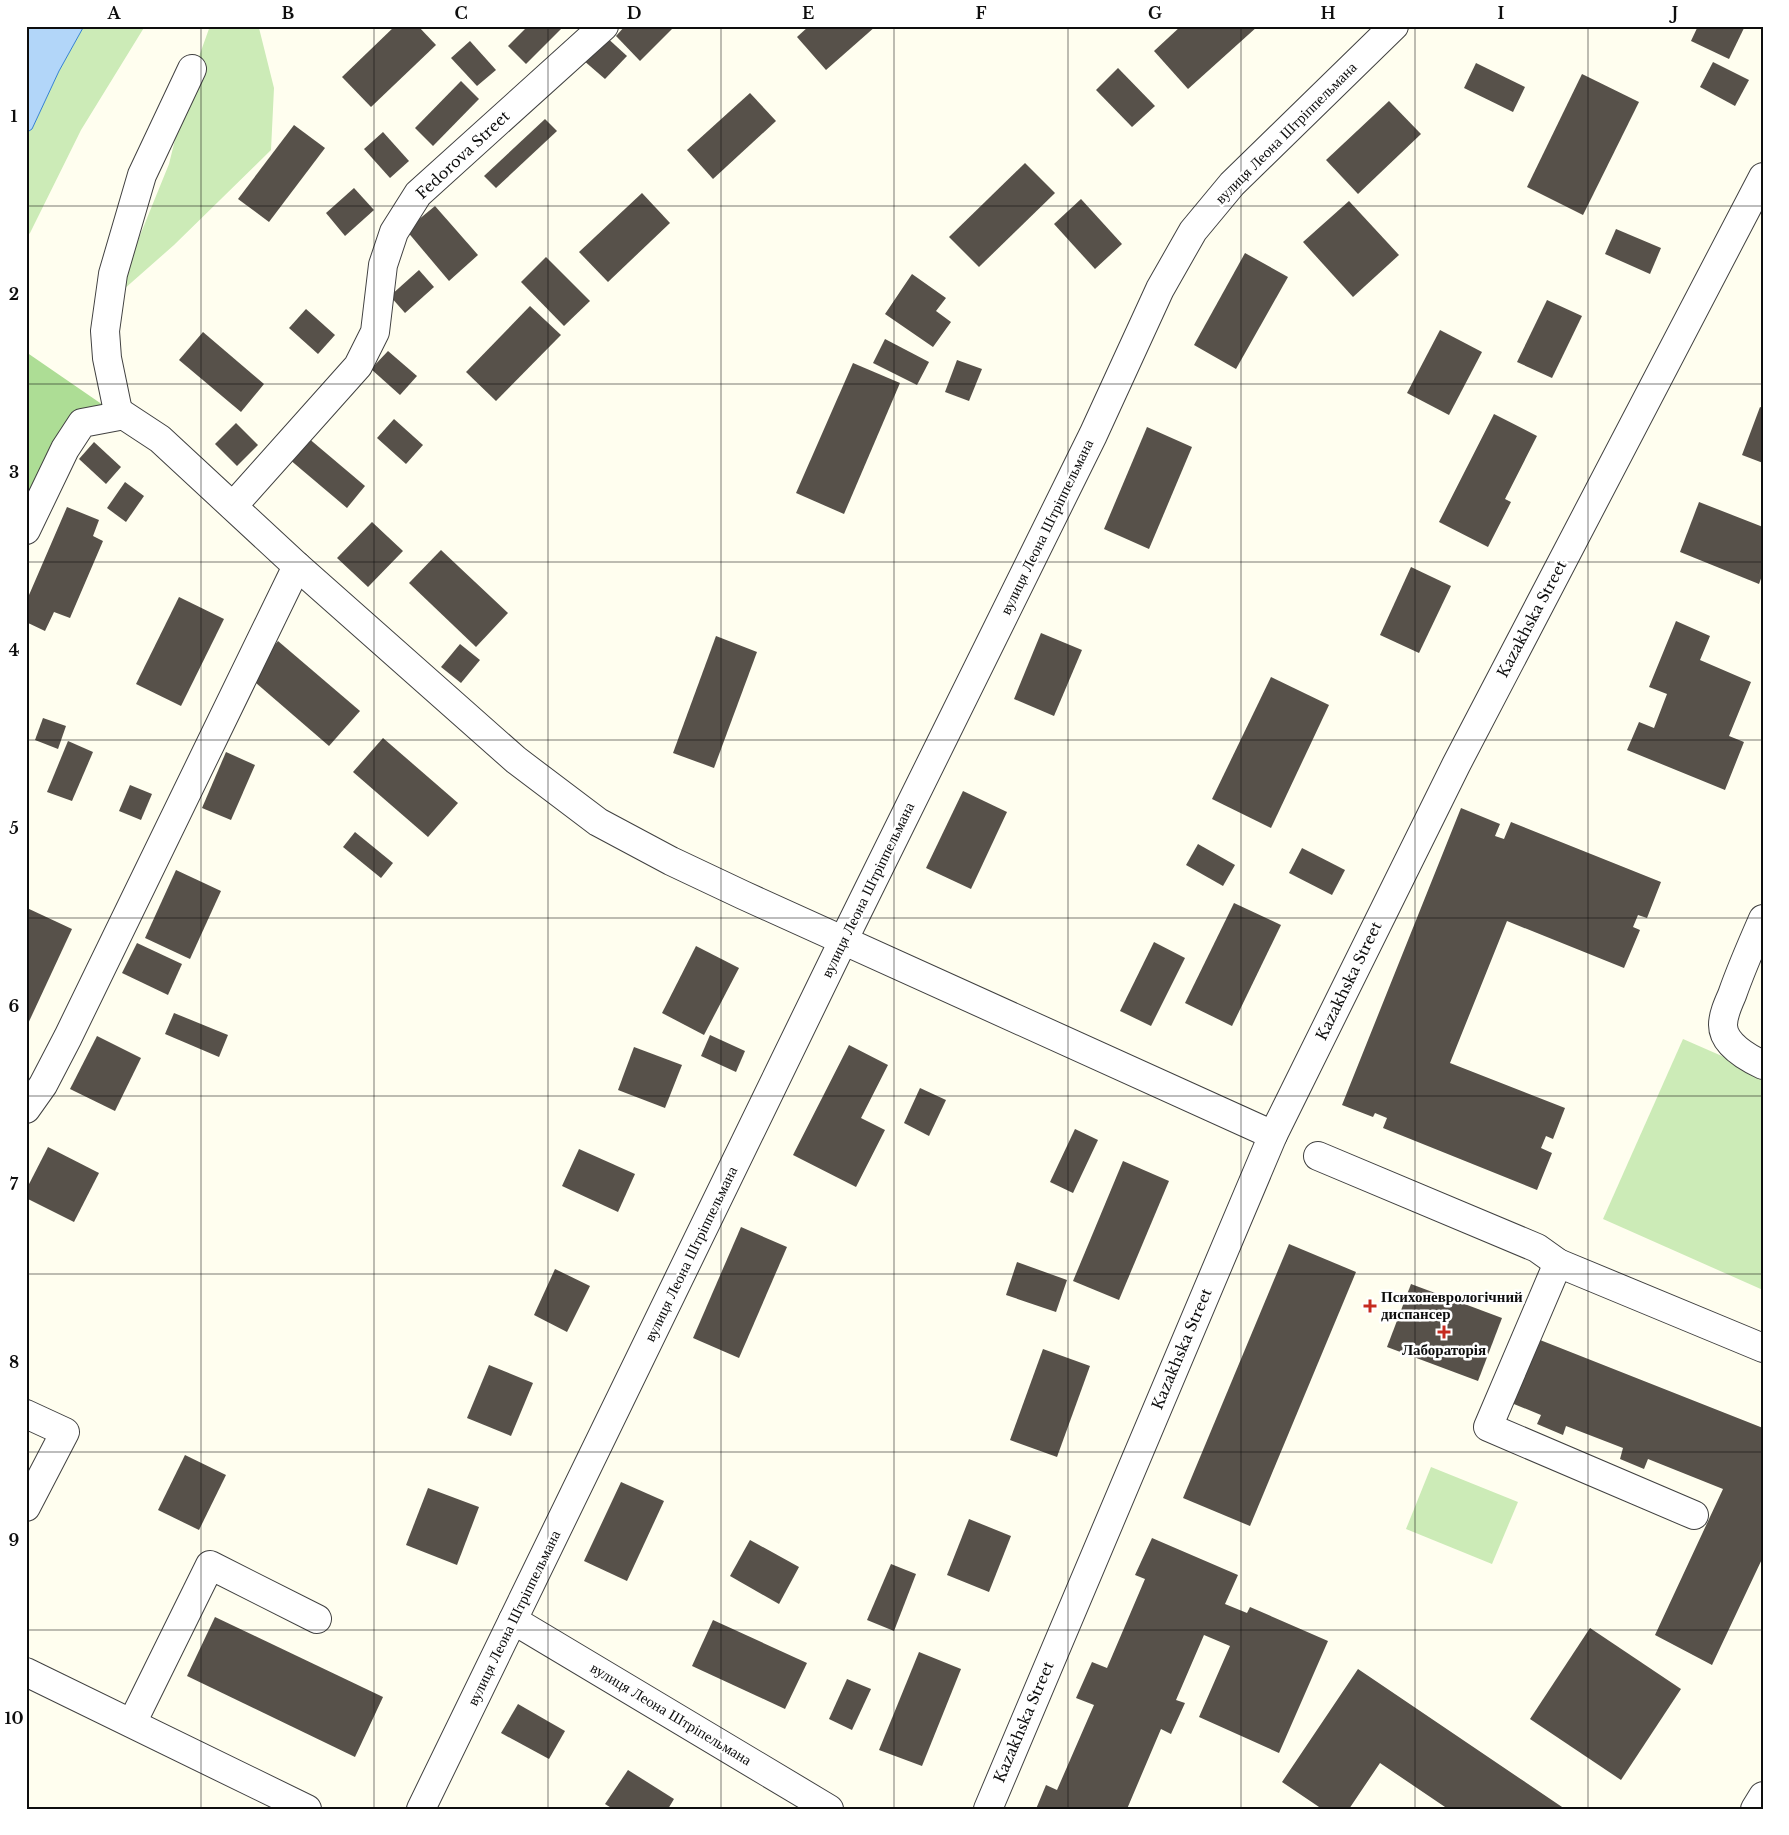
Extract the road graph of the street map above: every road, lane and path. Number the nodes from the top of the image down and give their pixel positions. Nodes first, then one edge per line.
1 (604, 26) edge
2 (1394, 26) edge
3 (192, 69) dead end
4 (1763, 177) edge
5 (119, 416) junction
6 (233, 506) junction
7 (26, 530) edge
8 (297, 566) junction
9 (1763, 919) edge
10 (843, 941) junction
11 (1763, 1064) edge
12 (26, 1110) edge
13 (1273, 1134) junction
14 (1318, 1156) dead end
15 (1558, 1264) junction
16 (1763, 1348) edge
17 (26, 1414) edge
18 (26, 1507) edge
19 (1694, 1515) dead end
20 (317, 1619) dead end
21 (513, 1620) junction
22 (26, 1672) edge
23 (132, 1723) junction
24 (1763, 1796) edge
25 (307, 1809) edge
26 (421, 1809) edge
27 (829, 1809) edge
28 (988, 1809) edge
29 (1755, 1809) edge

1 - 6 street, Fedorova Street
2 - 10 street, вулиця Леона Штріппельмана
3 - 5 street
4 - 13 street, Kazakhska Street
5 - 6 street
5 - 7 street
6 - 8 street
8 - 10 street
8 - 12 street
9 - 11 street
10 - 13 street
10 - 21 street, вулиця Леона Штріппельмана
13 - 28 street, Kazakhska Street
14 - 15 street
15 - 16 street
15 - 19 street
17 - 18 street
20 - 23 street
21 - 26 street, вулиця Леона Штріппельмана
21 - 27 street, вулиця Леона Штріпельмана
22 - 23 street
23 - 25 street
24 - 29 street

